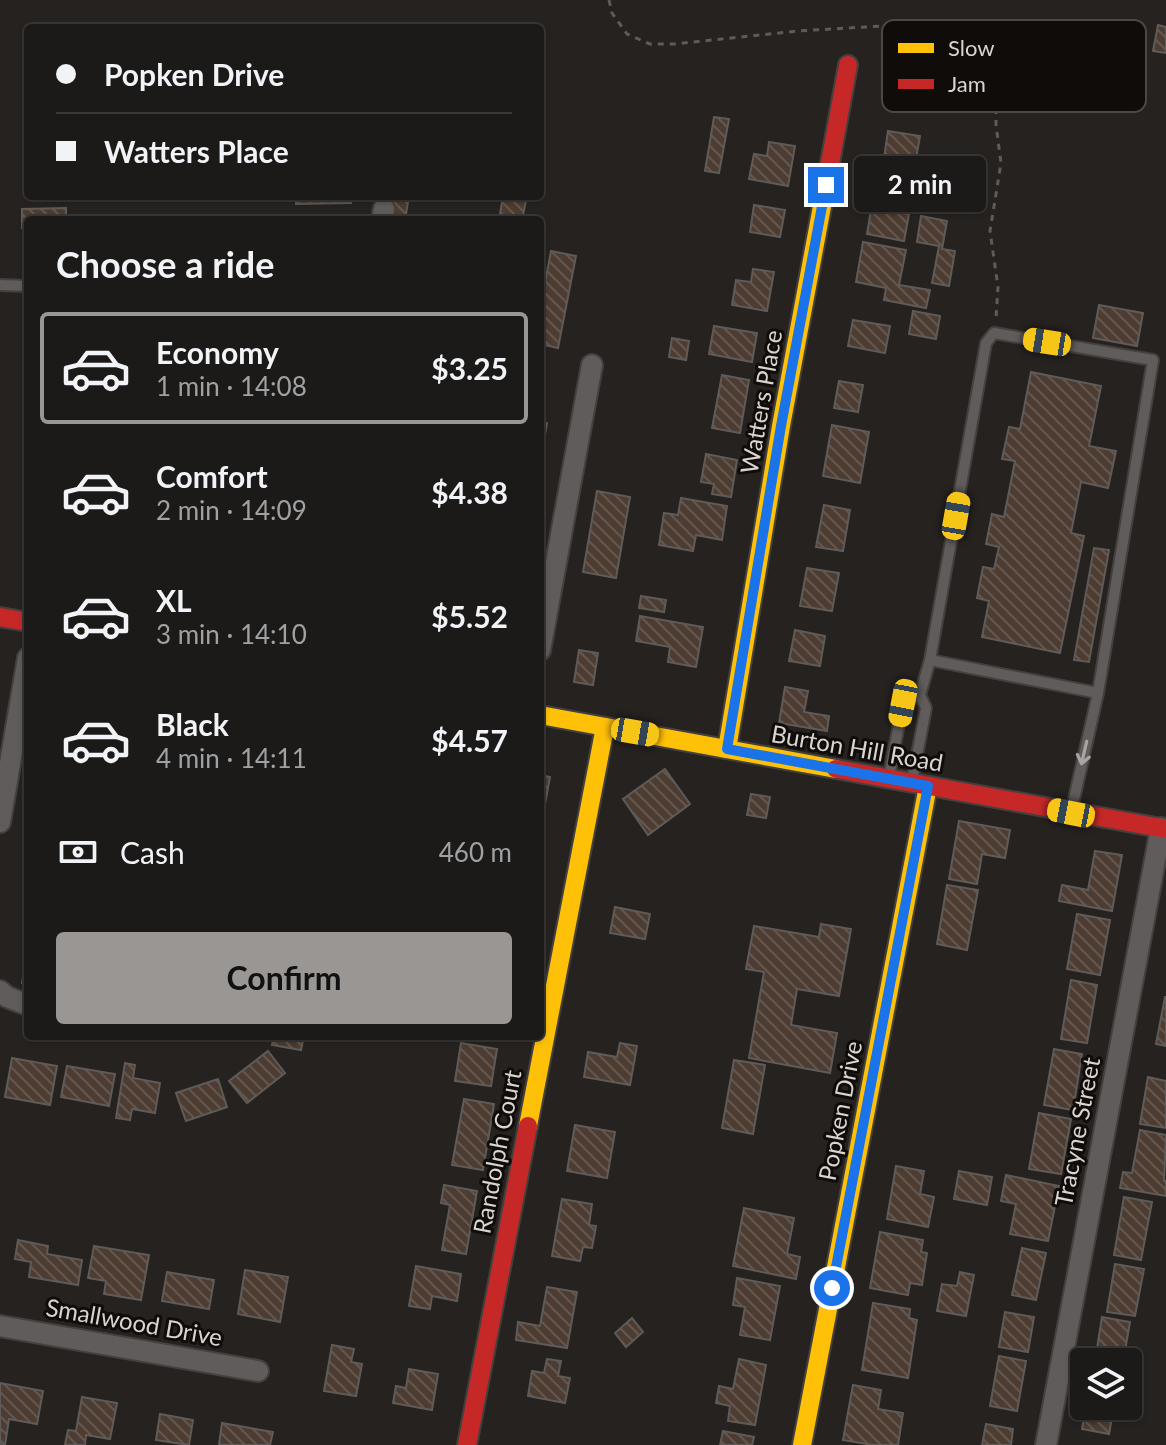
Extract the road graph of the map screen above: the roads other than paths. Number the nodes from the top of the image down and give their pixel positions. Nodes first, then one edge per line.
1 (848, 65) dead end
2 (0, 285) edge
3 (24, 286) edge
4 (592, 365) dead end
5 (0, 617) edge
6 (24, 621) edge
7 (544, 628) edge
8 (930, 660) junction
9 (24, 681) edge
10 (1098, 693) junction
11 (920, 695) junction
12 (544, 716) edge
13 (605, 727) junction
14 (727, 749) junction
15 (888, 779) junction
16 (920, 784) junction
17 (1071, 813) junction
18 (0, 822) edge
19 (1163, 829) edge
20 (0, 991) edge
21 (24, 1003) edge
22 (0, 1326) edge
23 (258, 1371) dead end
24 (467, 1445) edge
25 (802, 1445) edge
26 (1046, 1445) edge

1 - 14 street, Watters Place
2 - 3 lane
4 - 7 street
5 - 6 street
8 - 10 lane
8 - 10 lane
8 - 11 lane
9 - 18 street
10 -> 17 lane
11 - 15 lane
11 - 16 lane
12 - 13 street, Burton Hill Road
13 - 14 street, Burton Hill Road
13 - 24 street, Randolph Court
14 - 15 street, Burton Hill Road
15 - 16 street, Burton Hill Road
16 - 17 street, Burton Hill Road
16 - 25 street, Popken Drive
17 - 19 street, Burton Hill Road
19 - 26 street, Tracyne Street
20 - 21 street
22 - 23 street, Smallwood Drive

